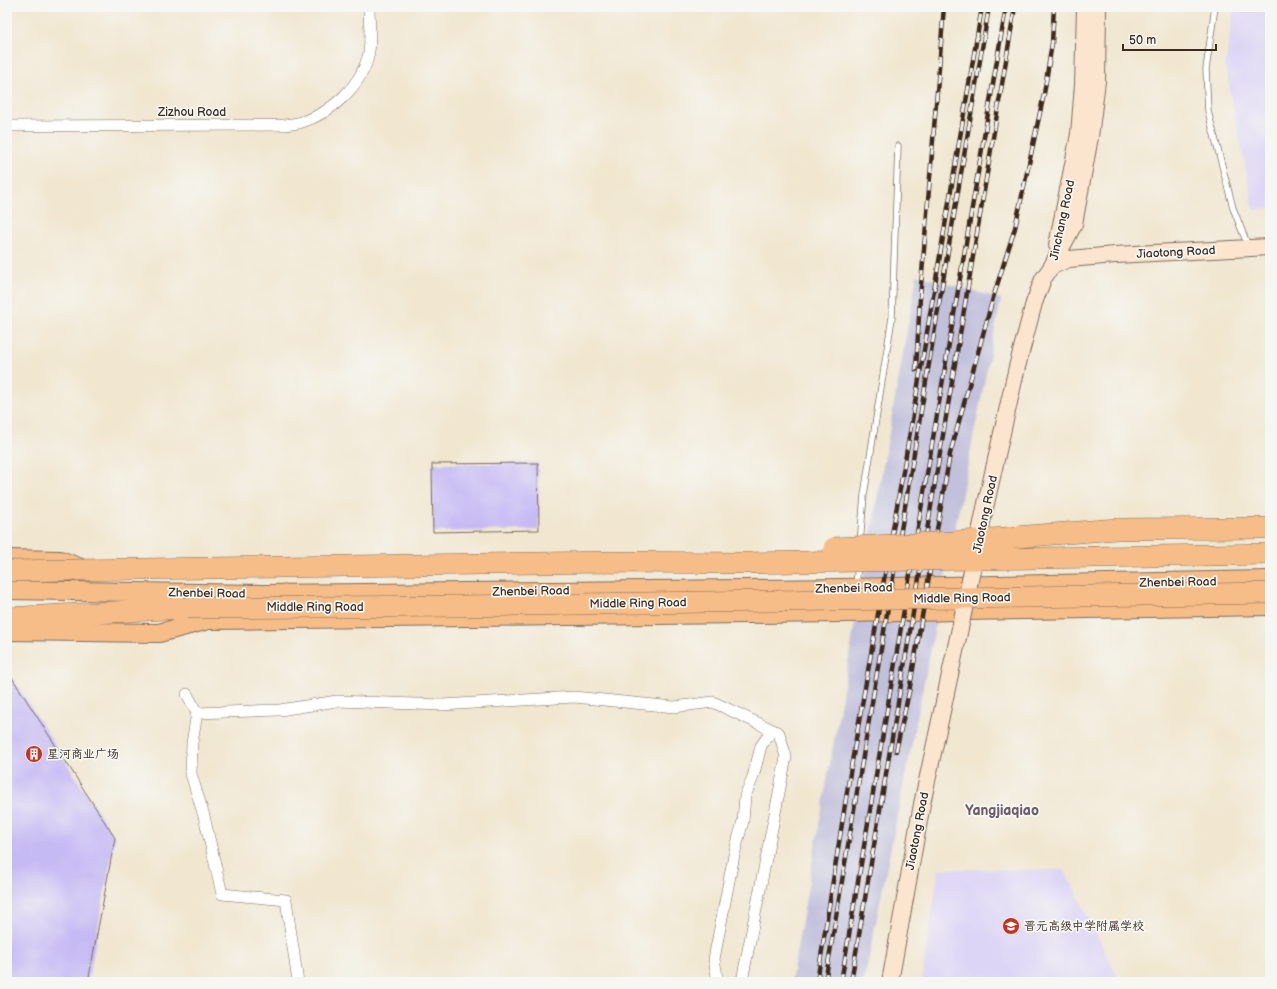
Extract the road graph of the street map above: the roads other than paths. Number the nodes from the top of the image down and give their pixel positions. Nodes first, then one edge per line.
1 (369, 7) edge
2 (1085, 7) edge
3 (1098, 7) edge
4 (1215, 7) edge
5 (7, 126) edge
6 (898, 146) dead end
7 (1270, 247) edge
8 (1248, 248) junction
9 (1052, 266) junction
10 (1270, 528) edge
11 (1270, 554) edge
12 (7, 559) edge
13 (610, 562) junction
14 (7, 572) edge
15 (1270, 580) edge
16 (856, 588) junction
17 (7, 590) edge
18 (143, 592) junction
19 (1270, 593) edge
20 (7, 605) edge
21 (1270, 606) edge
22 (184, 608) junction
23 (7, 618) edge
24 (208, 620) junction
25 (7, 631) edge
26 (187, 694) dead end
27 (197, 713) junction
28 (772, 730) junction
29 (298, 982) edge
30 (718, 982) edge
31 (738, 982) edge
32 (890, 982) edge

1 - 5 street, Zizhou Road
2 - 9 main road, Jinchang Road
3 - 9 main road, Jinchang Road
4 - 8 lane
6 - 16 lane
7 - 8 main road, Jiaotong Road
8 - 9 main road, Jiaotong Road
9 - 32 main road, Jiaotong Road, bridge
10 - 13 highway, bridge
11 - 13 highway, bridge
12 - 18 main road
13 - 14 highway, bridge
15 - 16 main road, Zhenbei Road
16 - 18 main road, Zhenbei Road
17 - 18 main road, Zhenbei Road
19 - 22 highway, Middle Ring Road, bridge
20 - 22 highway, Middle Ring Road
21 - 24 main road, Zhenbei Road
22 - 23 highway
23 - 24 main road, Zhenbei Road
24 - 25 main road, Zhenbei Road
26 - 27 street
27 - 28 street
27 - 29 street
28 - 30 street
28 - 31 street

